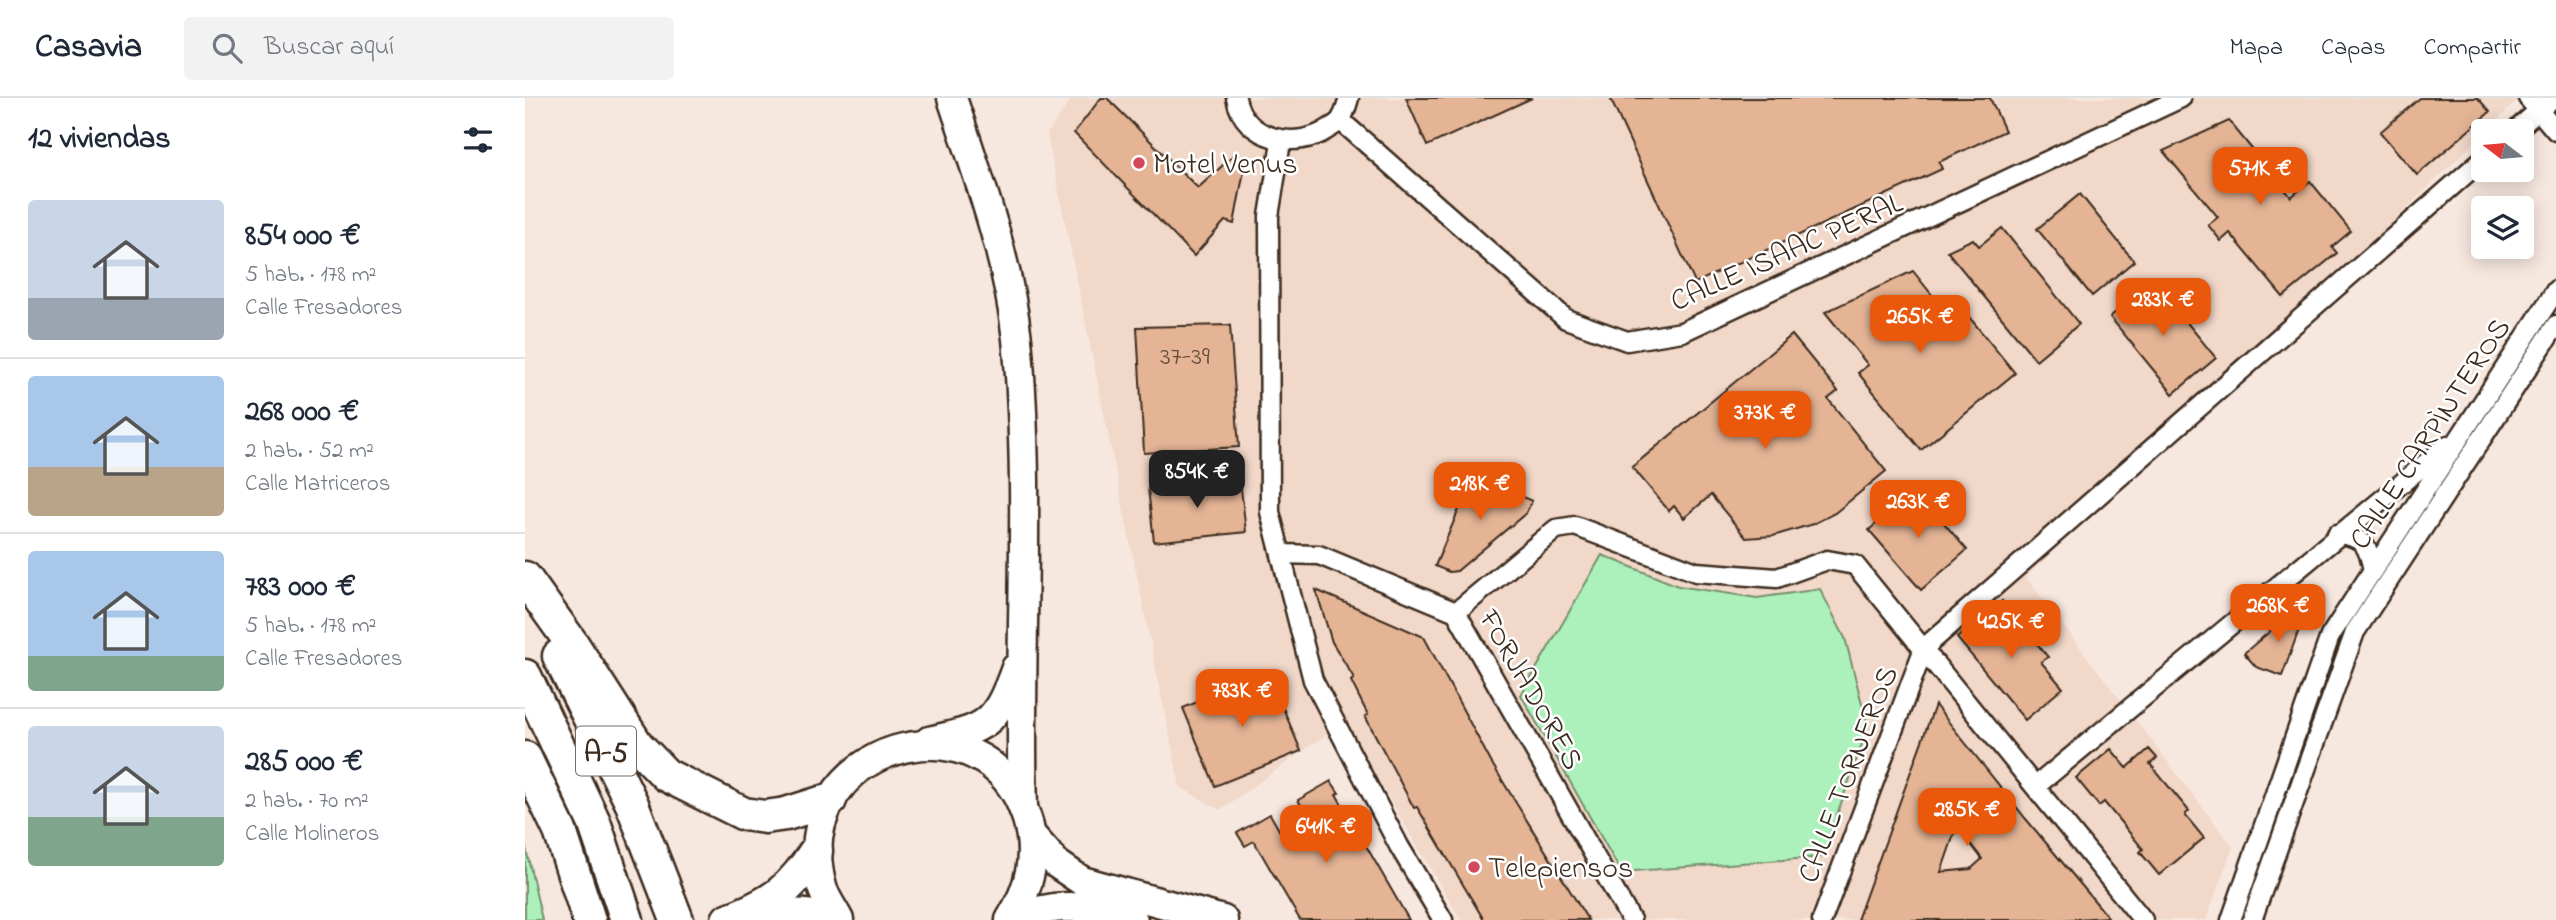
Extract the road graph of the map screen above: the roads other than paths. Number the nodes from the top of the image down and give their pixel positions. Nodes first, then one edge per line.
1 (952, 98) edge
2 (1236, 98) edge
3 (1349, 98) edge
4 (2181, 98) edge
5 (2540, 102) edge
6 (2525, 119) edge
7 (1341, 121) junction
8 (2556, 131) edge
9 (1281, 142) junction
10 (2471, 169) edge
11 (2556, 290) edge
12 (2556, 325) edge
13 (2461, 434) junction
14 (2337, 534) junction
15 (1281, 554) junction
16 (2374, 570) junction
17 (525, 578) edge
18 (525, 587) edge
19 (1456, 612) junction
20 (1924, 648) junction
21 (1022, 651) junction
22 (525, 676) edge
23 (916, 744) junction
24 (525, 758) edge
25 (2036, 786) junction
26 (830, 800) junction
27 (1023, 807) junction
28 (1032, 836) junction
29 (816, 851) junction
30 (772, 914) edge
31 (589, 920) edge
32 (627, 920) edge
33 (677, 920) edge
34 (728, 920) edge
35 (827, 920) edge
36 (839, 920) edge
37 (1010, 920) edge
38 (1016, 920) edge
39 (1133, 920) edge
40 (1223, 920) edge
41 (1443, 920) edge
42 (1631, 920) edge
43 (1822, 920) edge
44 (2143, 920) edge
45 (2231, 920) edge
46 (2252, 920) edge

1 - 21 main road
2 - 9 street
3 - 7 street
4 - 7 street, CALLE ISAAC PERAL
5 - 6 street
5 - 8 street
7 - 9 street
9 - 15 street
10 - 20 street
11 - 13 street, CALLE CARPÌNTEROS
12 - 46 street, CALLE CARPÌNTEROS
13 - 14 street
13 - 16 street, CALLE CARPÌNTEROS
14 - 16 street
14 - 25 street
15 - 19 street, FORJADORES
15 - 41 street
16 - 45 street, CALLE CARPÌNTEROS
17 - 26 highway
18 - 33 highway, A-5
19 - 20 street
19 - 42 street, FORJADORES
20 - 25 street
20 - 43 street, CALLE TORNEROS
21 - 23 main road
21 - 27 main road
22 - 32 highway, A-5
23 - 26 main road
23 - 27 main road
24 - 31 highway
25 - 44 street
26 - 29 main road
27 - 28 main road
28 - 37 main road
28 - 40 main road
29 - 30 highway
29 - 36 main road
30 - 34 highway
30 - 35 highway
38 - 39 main road

